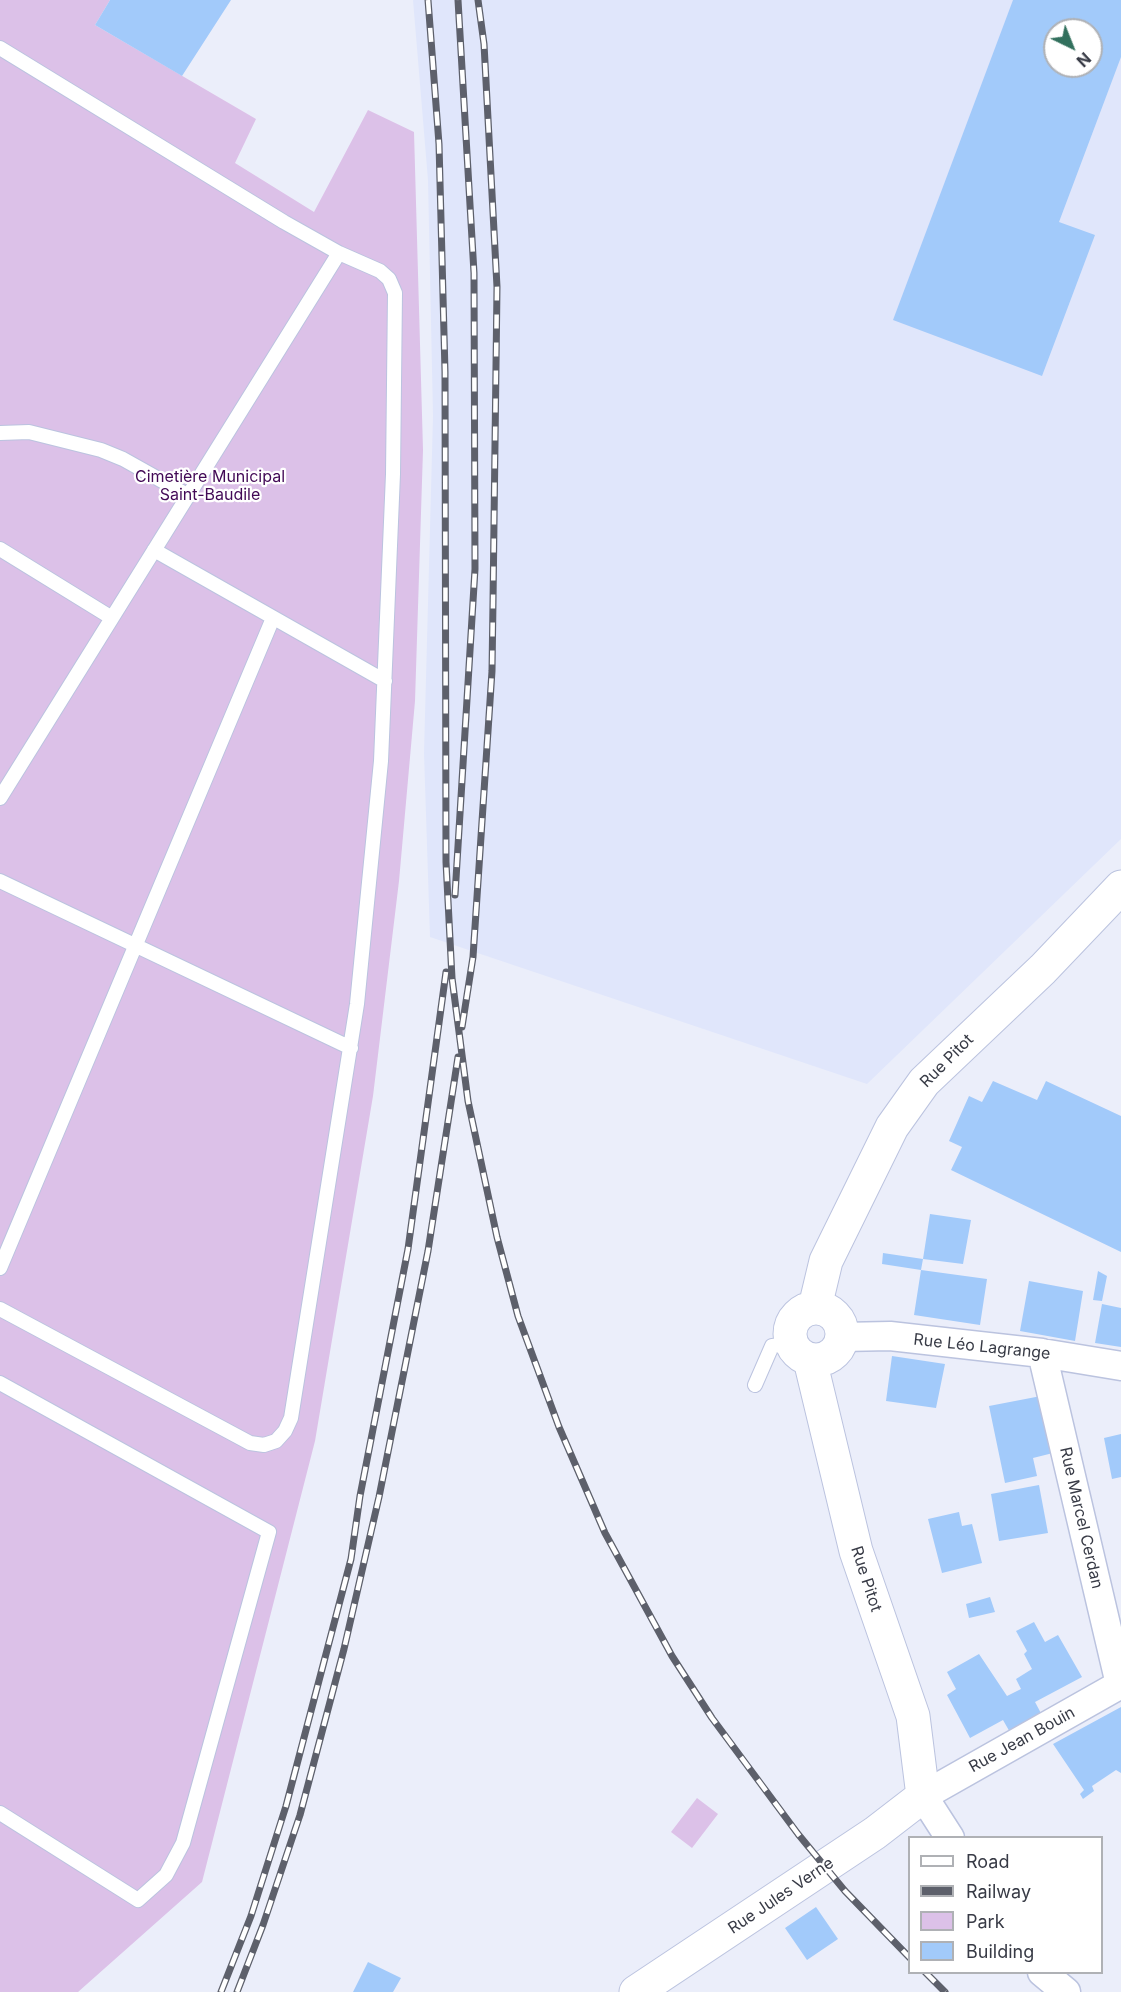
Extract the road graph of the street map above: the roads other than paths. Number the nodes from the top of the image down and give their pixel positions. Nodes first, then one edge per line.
1 (0, 48) edge
2 (339, 253) junction
3 (0, 433) edge
4 (189, 496) junction
5 (0, 549) edge
6 (154, 550) junction
7 (112, 618) junction
8 (273, 618) junction
9 (385, 681) junction
10 (0, 798) edge
11 (0, 881) edge
12 (1121, 887) edge
13 (135, 945) junction
14 (351, 1048) junction
15 (0, 1268) edge
16 (815, 1307) junction
17 (0, 1309) edge
18 (842, 1337) junction
19 (801, 1352) junction
20 (1042, 1353) junction
21 (1121, 1366) edge
22 (0, 1383) edge
23 (755, 1385) dead end
24 (1121, 1684) edge
25 (923, 1796) junction
26 (0, 1813) edge
27 (949, 1836) edge
28 (1033, 1974) edge
29 (1044, 1974) edge
30 (636, 1992) edge
31 (1030, 1992) edge
32 (1066, 1992) edge

1 - 2 lane
2 - 4 lane
2 - 9 lane
3 - 4 lane
4 - 6 lane
5 - 7 lane
6 - 7 lane
6 - 8 lane
7 - 10 lane
8 - 9 lane
8 - 13 lane
9 - 14 lane
11 - 13 lane
12 - 16 street, Rue Pitot
13 - 14 lane
13 - 15 lane
14 - 17 lane
16 - 18 street
16 - 19 street, Rue Pitot
18 - 19 street
18 - 20 street, Rue Léo Lagrange
19 - 23 lane
19 - 25 street, Rue Pitot
20 - 21 street, Rue Léo Lagrange
20 - 24 street, Rue Marcel Cerdan
22 - 26 lane
24 - 25 street, Rue Jean Bouin
25 - 27 street
25 - 30 street, Rue Jules Verne
28 - 31 street
29 - 32 street

